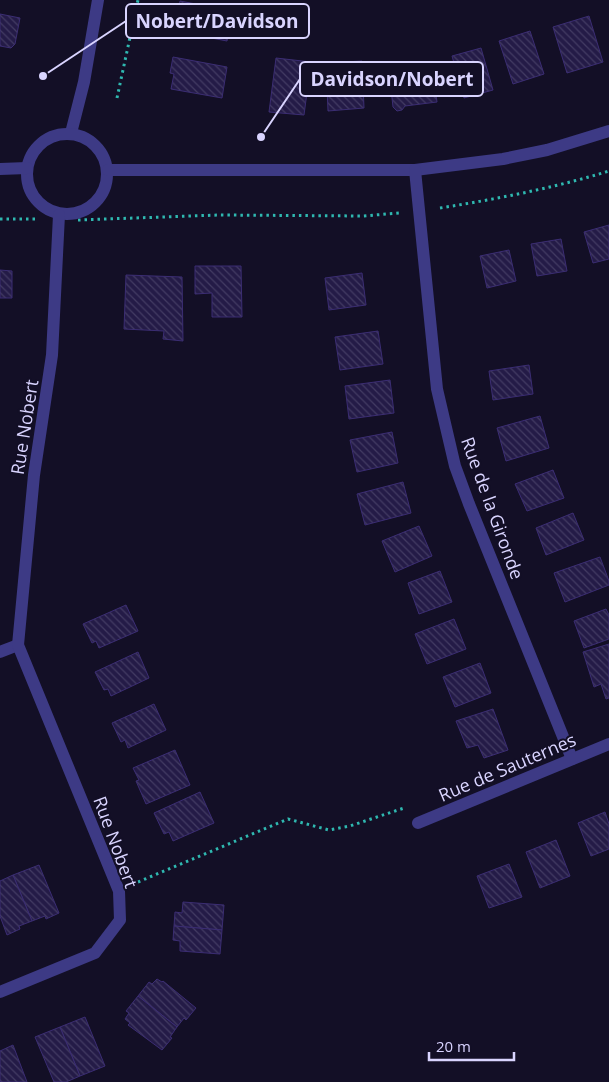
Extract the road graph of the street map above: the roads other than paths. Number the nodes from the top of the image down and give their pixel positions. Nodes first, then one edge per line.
1 (98, 0) edge
2 (609, 131) edge
3 (71, 133) junction
4 (26, 168) junction
5 (0, 169) edge
6 (108, 170) junction
7 (415, 170) junction
8 (59, 215) junction
9 (18, 645) junction
10 (0, 652) edge
11 (609, 744) edge
12 (572, 759) junction
13 (418, 823) road end
14 (0, 992) edge

1 - 3 street
2 - 7 street
3 - 4 street
3 - 6 street
4 - 5 street
4 - 8 street
6 - 7 street
6 - 8 street
7 - 12 street, Rue de la Gironde
8 - 9 street, Rue Nobert
9 - 10 street
9 - 14 street, Rue Nobert
11 - 12 street, Rue de Sauternes
12 - 13 street, Rue de Sauternes

